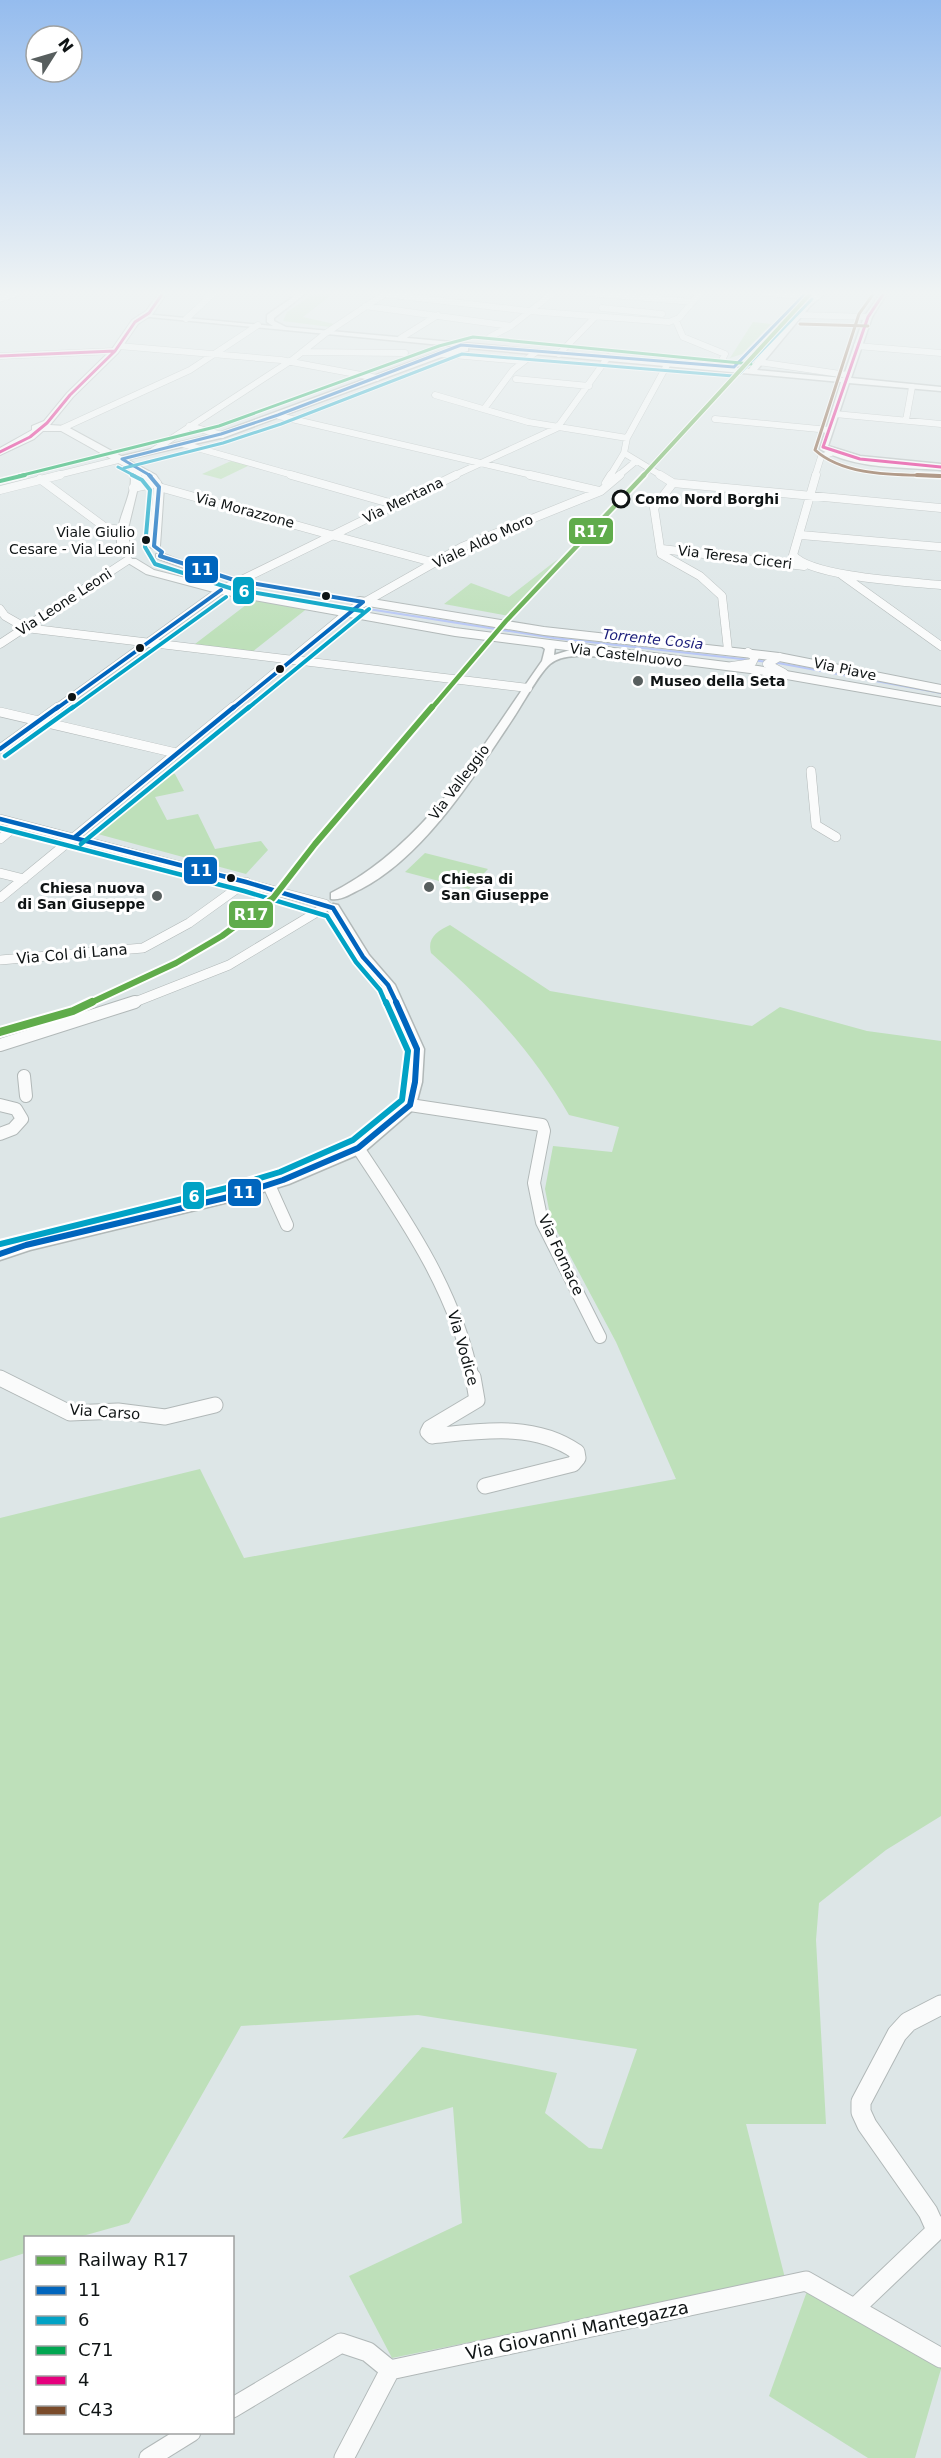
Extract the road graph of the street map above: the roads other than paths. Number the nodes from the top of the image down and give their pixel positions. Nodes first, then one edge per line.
1 (57, 408) edge
2 (107, 408) edge
3 (218, 408) edge
4 (300, 408) edge
5 (479, 408) edge
6 (572, 408) edge
7 (644, 408) edge
8 (837, 408) edge
9 (909, 408) edge
10 (484, 409) joint
11 (835, 414) junction
12 (49, 415) junction
13 (279, 416) junction
14 (715, 419) dead end
15 (906, 420) junction
16 (941, 424) edge
17 (44, 426) junction
18 (189, 426) junction
19 (63, 428) junction
20 (557, 428) junction
21 (27, 430) junction
22 (829, 430) junction
23 (222, 435) junction
24 (627, 438) junction
25 (183, 444) junction
26 (0, 447) edge
27 (154, 450) junction
28 (0, 452) edge
29 (624, 453) junction
30 (831, 453) junction
31 (122, 459) junction
32 (636, 461) junction
33 (478, 464) junction
34 (133, 465) junction
35 (941, 467) edge
36 (40, 479) junction
37 (672, 483) junction
38 (158, 485) junction
39 (575, 487) junction
40 (133, 488) junction
41 (0, 490) edge
42 (601, 491) junction
43 (811, 495) junction
44 (583, 500) junction
45 (393, 504) junction
46 (941, 508) edge
47 (123, 530) junction
48 (331, 535) junction
49 (801, 535) junction
50 (941, 547) edge
51 (662, 549) junction
52 (157, 551) junction
53 (128, 557) junction
54 (436, 563) junction
55 (807, 566) junction
56 (841, 574) junction
57 (237, 581) junction
58 (941, 585) edge
59 (387, 588) junction
60 (221, 590) junction
61 (362, 603) junction
62 (0, 609) edge
63 (350, 611) junction
64 (463, 619) junction
65 (26, 628) junction
66 (148, 642) junction
67 (0, 644) edge
68 (545, 645) junction
69 (941, 646) edge
70 (728, 648) junction
71 (640, 657) junction
72 (751, 658) junction
73 (287, 661) junction
74 (547, 661) junction
75 (772, 661) junction
76 (728, 667) junction
77 (792, 676) junction
78 (86, 678) dead end
79 (96, 681) junction
80 (528, 688) junction
81 (941, 689) edge
82 (941, 702) edge
83 (0, 712) edge
84 (38, 721) junction
85 (0, 749) edge
86 (176, 753) junction
87 (812, 771) dead end
88 (0, 819) edge
89 (18, 824) junction
90 (75, 837) junction
91 (837, 837) dead end
92 (0, 839) edge
93 (0, 873) edge
94 (24, 879) junction
95 (246, 882) junction
96 (0, 898) edge
97 (335, 905) junction
98 (0, 960) edge
99 (0, 1045) edge
100 (24, 1076) dead end
101 (26, 1096) dead end
102 (0, 1105) edge
103 (410, 1105) junction
104 (0, 1134) edge
105 (358, 1148) junction
106 (269, 1185) junction
107 (287, 1225) dead end
108 (0, 1254) edge
109 (600, 1337) dead end
110 (0, 1378) edge
111 (215, 1405) dead end
112 (485, 1486) dead end
113 (941, 2005) edge
114 (939, 2228) edge
115 (856, 2307) junction
116 (941, 2358) edge
117 (390, 2370) junction
118 (234, 2407) edge
119 (189, 2434) edge
120 (149, 2458) edge
121 (344, 2458) edge

1 - 12 main road
2 - 19 street
3 - 18 street
4 - 13 street
5 - 10 street
6 - 20 street, Via Mentana
7 - 24 street
8 - 11 street
9 - 15 street
10 - 20 street
11 - 15 street
11 - 22 street
12 - 17 main road
12 - 19 main road
12 - 21 main road
13 - 23 street
13 - 33 street
14 - 22 street
15 - 16 street
17 - 19 main road
17 - 21 main road
17 - 28 main road
18 - 23 street
18 - 27 street
19 - 31 main road
20 - 24 street
20 - 33 street, Via Mentana
21 - 26 main road
22 - 30 street
23 - 25 street
24 - 29 street
25 - 27 street
25 - 45 street
27 - 31 street
29 - 32 street
29 - 39 street
30 - 35 street
30 - 43 street
31 - 34 main road
31 - 36 street
32 - 37 street
32 - 42 street, Viale Aldo Moro
33 - 39 street
33 - 45 street, Via Mentana
34 - 38 main road
34 - 40 main road
36 - 41 street
36 - 47 street
37 - 43 street
37 - 51 street
38 - 40 street
38 - 48 street, Via Morazzone
38 - 52 main road
39 - 42 street
39 - 44 street
40 - 47 main road
42 - 44 street, Viale Aldo Moro
43 - 46 street
43 - 49 street
44 - 54 street, Viale Aldo Moro
45 - 48 street, Via Mentana
47 - 53 main road
48 - 54 street, Via Morazzone
48 - 57 street, Via Mentana
49 - 50 street
49 - 55 street
51 - 55 street, Via Teresa Ciceri
51 - 70 street
52 - 53 main road
52 - 57 main road, Via Piave
53 - 60 main road, Via Castelnuovo
53 - 65 street, Via Leone Leoni
54 - 59 street, Viale Aldo Moro
55 - 56 street, Via Teresa Ciceri
56 - 58 street
56 - 69 street
57 - 60 street
57 - 61 main road, Via Piave
59 - 61 street, Viale Aldo Moro
59 - 64 street
60 - 63 main road, Via Castelnuovo
60 - 66 street
61 - 63 street, Viale Aldo Moro
61 - 64 main road, Via Piave
62 - 65 street
63 - 68 main road, Via Castelnuovo
63 - 73 street, Viale Aldo Moro
64 - 70 main road, Via Piave
65 - 66 street
65 - 67 street, Via Leone Leoni
66 - 73 street
66 - 79 street
68 - 71 main road, Via Castelnuovo
68 - 74 street
70 - 72 main road, Via Piave
71 - 74 street
71 - 76 main road, Via Castelnuovo
72 - 75 main road, Via Piave
72 - 76 street
73 - 80 street
73 - 86 street, Viale Aldo Moro
74 - 80 street, Via Valleggio
75 - 77 street
75 - 81 main road, Via Piave
76 - 77 main road, Via Castelnuovo
77 - 82 main road, Via Castelnuovo
78 - 79 street
79 - 84 street
80 - 97 street, Via Valleggio
83 - 84 street
84 - 85 street
84 - 86 street
86 - 90 street, Viale Aldo Moro
87 - 91 street
88 - 89 street
89 - 90 street
89 - 92 street
90 - 94 street, Viale Aldo Moro
90 - 95 street
93 - 94 street
94 - 96 street, Viale Aldo Moro
95 - 97 street
95 - 98 street, Via Col di Lana
97 - 99 street
97 - 103 street
100 - 101 street
102 - 104 street
103 - 105 street
103 - 109 street, Via Fornace
105 - 106 street
105 - 112 street, Via Vodice
106 - 107 street
106 - 108 street
110 - 111 street, Via Carso
113 - 114 street
114 - 115 street
115 - 116 street, Via Giovanni Mantegazza
115 - 117 street, Via Giovanni Mantegazza
117 - 118 street
117 - 121 street
119 - 120 street

